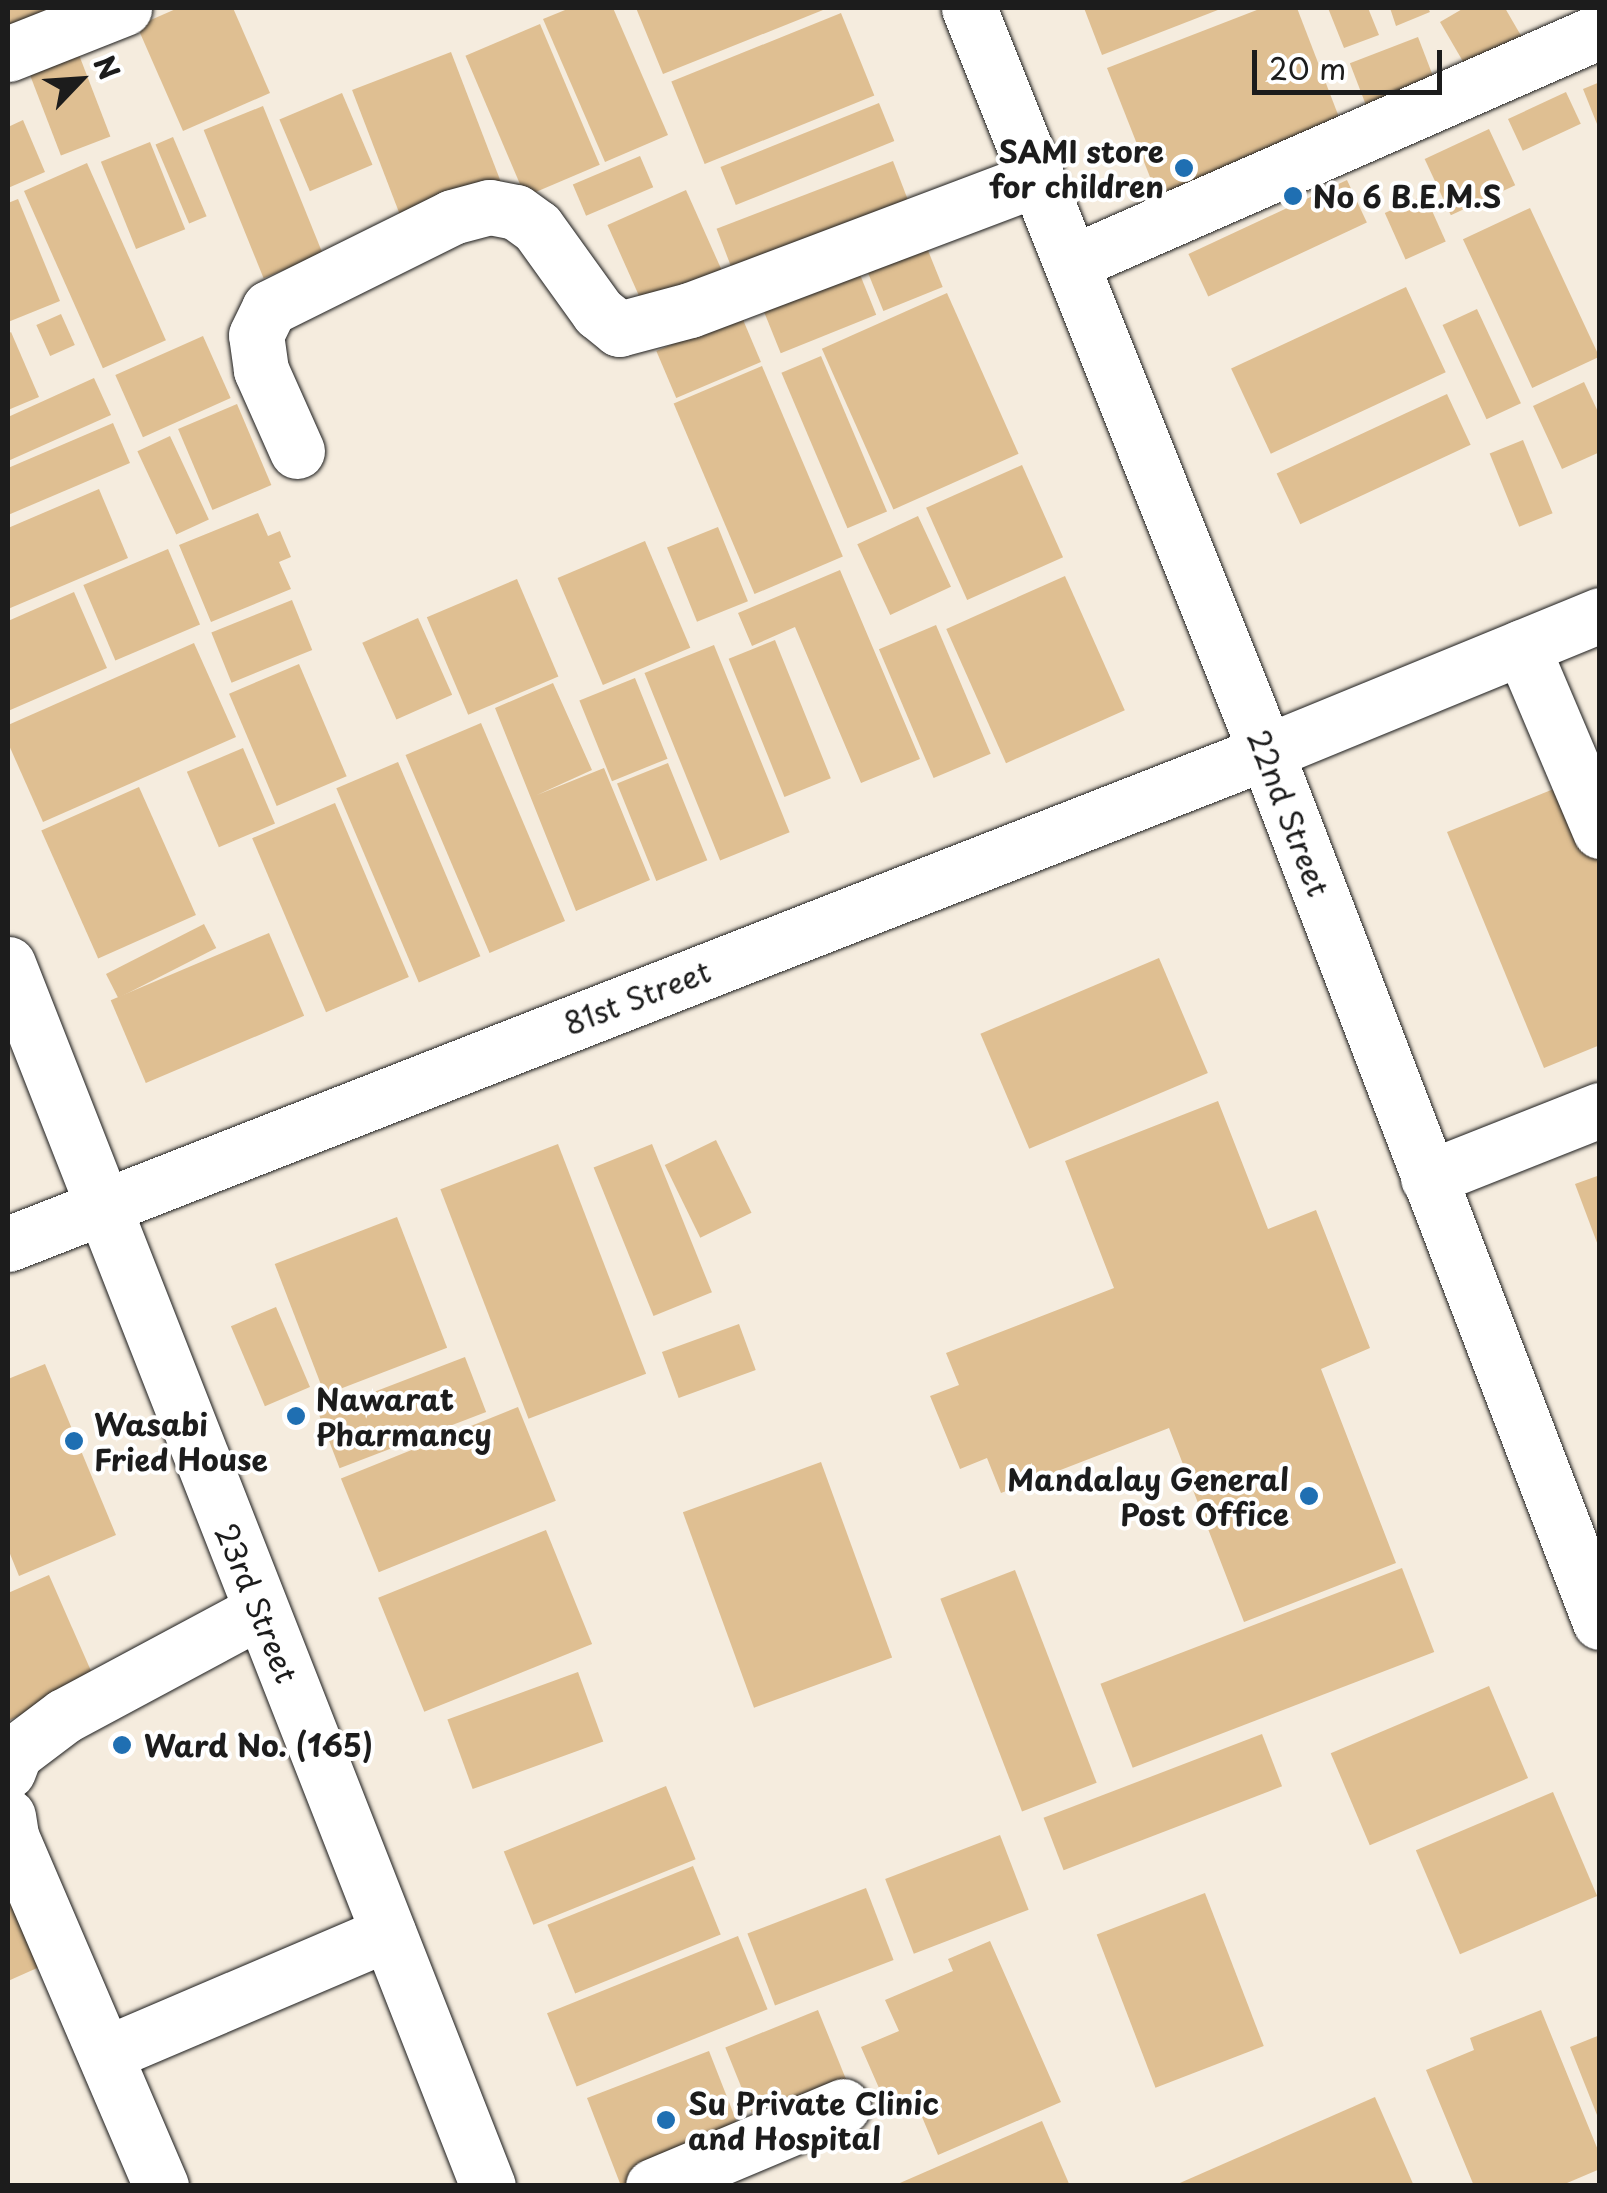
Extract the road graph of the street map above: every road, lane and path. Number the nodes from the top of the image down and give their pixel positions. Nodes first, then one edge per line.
1 (124, 8) edge
2 (970, 8) edge
3 (1600, 30) edge
4 (8, 54) edge
5 (1037, 179) junction
6 (1071, 263) junction
7 (297, 451) dead end
8 (1600, 615) edge
9 (1522, 647) junction
10 (1266, 752) junction
11 (1600, 831) edge
12 (8, 964) edge
13 (1600, 1110) edge
14 (1428, 1178) junction
15 (99, 1206) junction
16 (8, 1244) edge
17 (260, 1611) junction
18 (1600, 1622) edge
19 (8, 1771) edge
20 (8, 1816) edge
21 (388, 1933) junction
22 (105, 2054) junction
23 (843, 2106) dead end
24 (161, 2186) edge
25 (488, 2186) edge
26 (653, 2186) edge

1 - 4 street
2 - 5 street, 22nd Street
3 - 6 street
5 - 6 street, 22nd Street
5 - 7 street
6 - 10 street, 22nd Street
8 - 9 street, 81st Street
9 - 10 street, 81st Street
9 - 11 street
10 - 14 street, 22nd Street
10 - 15 street, 81st Street
12 - 15 street, 23rd Street
13 - 14 street
14 - 18 street, 22nd Street
15 - 16 street, 81st Street
15 - 17 street, 23rd Street
17 - 19 street
17 - 21 street, 23rd Street
20 - 22 street
21 - 22 street
21 - 25 street, 23rd Street
22 - 24 street
23 - 26 street

